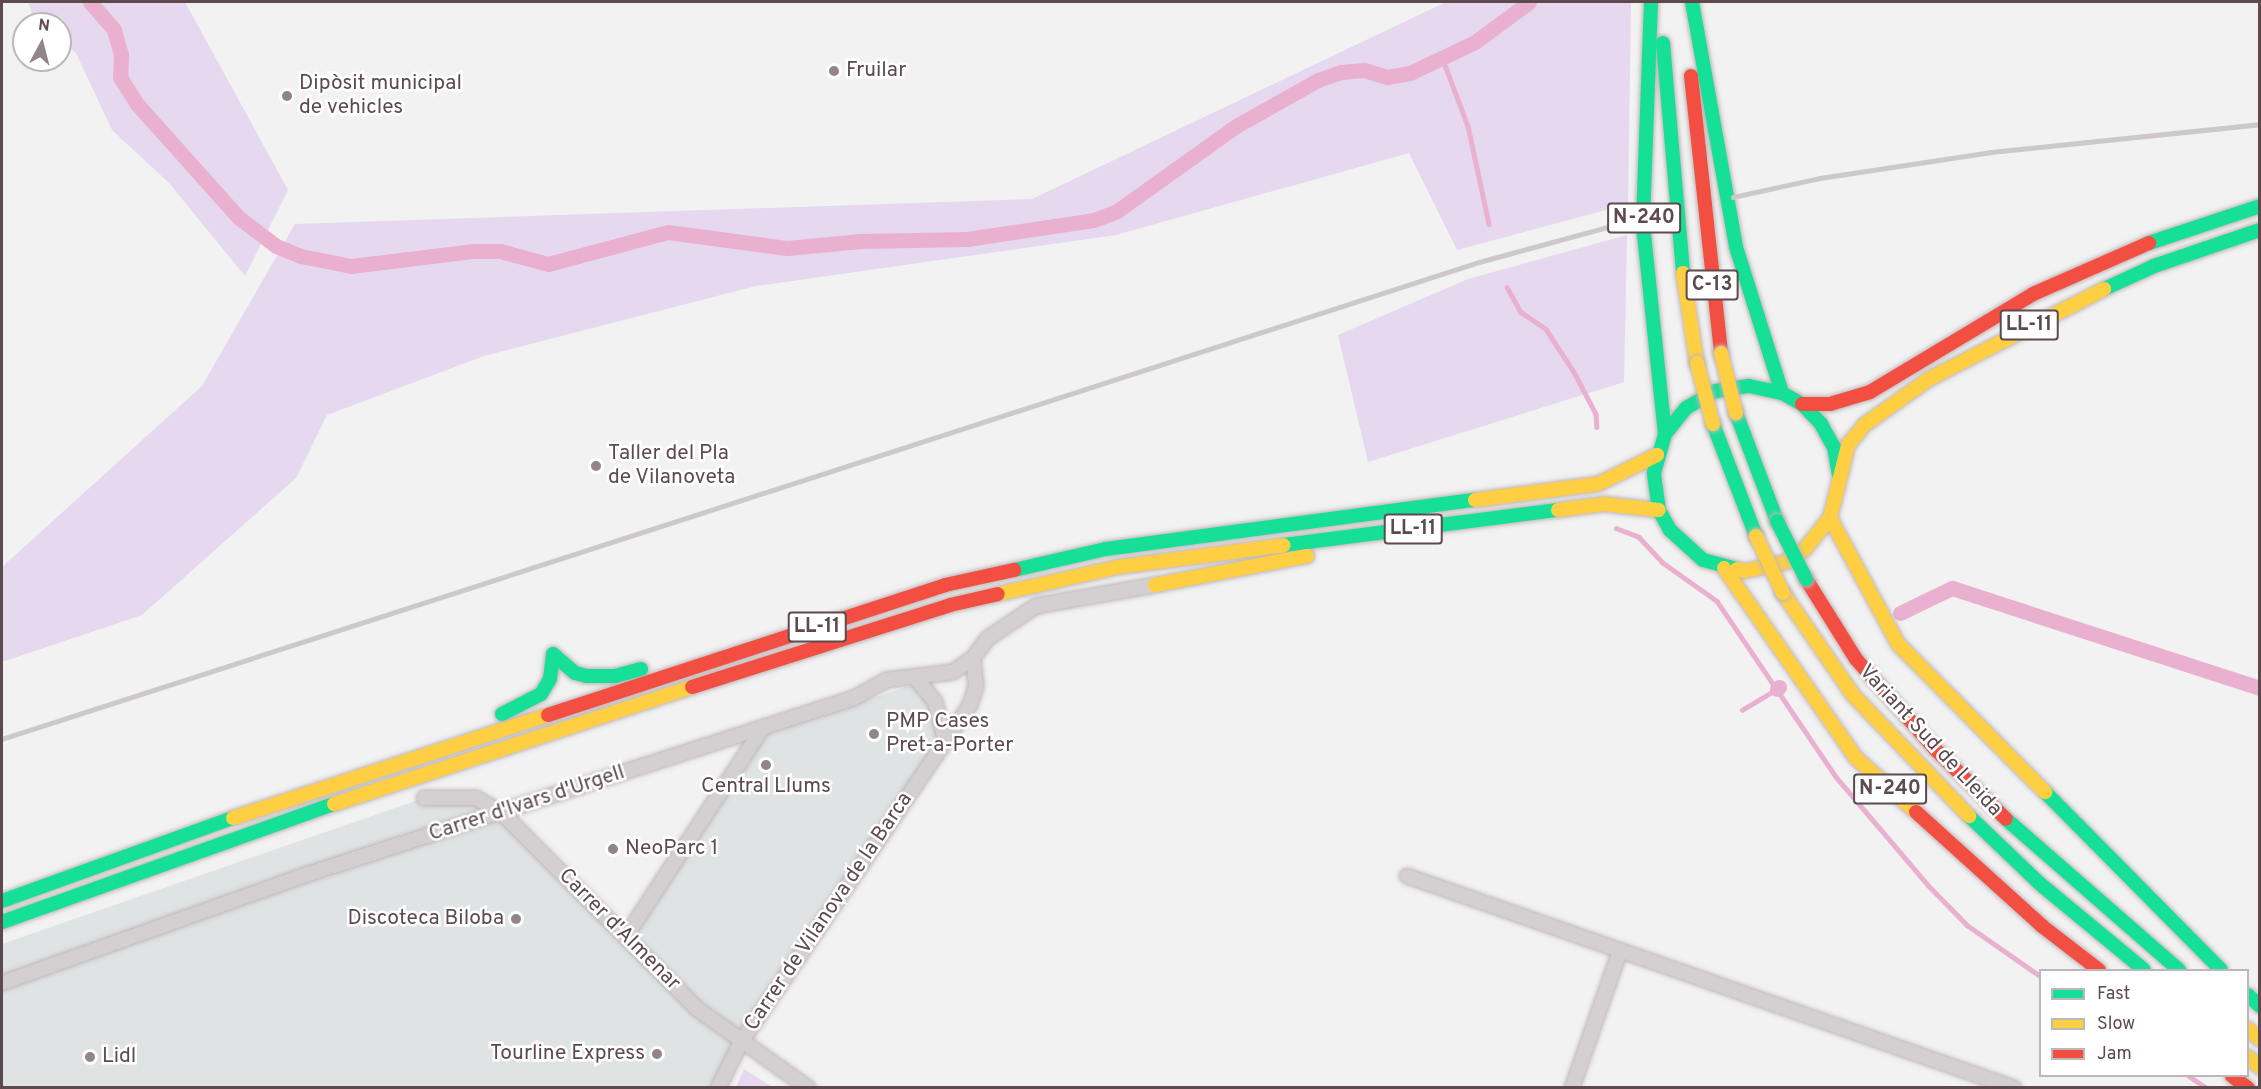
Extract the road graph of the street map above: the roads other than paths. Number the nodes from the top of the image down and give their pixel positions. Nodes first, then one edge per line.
1 (1651, 2) edge
2 (1660, 2) edge
3 (1684, 2) edge
4 (1692, 2) edge
5 (2259, 206) edge
6 (1704, 217) joint
7 (2259, 230) edge
8 (1721, 353) joint
9 (1782, 393) junction
10 (1802, 404) junction
11 (1665, 434) junction
12 (1656, 455) junction
13 (1839, 474) junction
14 (1659, 510) junction
15 (1830, 518) junction
16 (1480, 523) junction
17 (1724, 568) junction
18 (1155, 585) joint
19 (973, 657) junction
20 (719, 659) junction
21 (915, 677) junction
22 (762, 729) junction
23 (945, 738) junction
24 (437, 751) junction
25 (424, 798) dead end
26 (502, 813) junction
27 (1407, 876) dead end
28 (2, 901) edge
29 (2, 922) edge
30 (626, 936) junction
31 (1620, 951) junction
32 (2098, 969) edge
33 (2143, 969) edge
34 (2179, 969) edge
35 (2220, 969) edge
36 (2, 983) edge
37 (741, 1042) junction
38 (2233, 1077) edge
39 (718, 1088) edge
40 (808, 1088) edge
41 (1572, 1088) edge
42 (2014, 1088) edge
43 (2248, 1088) edge

1 - 11 highway, N-240
2 - 33 highway, Variant Sud de Lleida / N-240, bridge
3 - 6 highway, N-240
4 - 9 highway
5 - 10 highway, LL-11
6 - 8 highway, C-13
7 - 13 highway, LL-11
8 - 34 highway, Variant Sud de Lleida / N-240, bridge
9 - 10 highway, LL-11
9 - 11 highway, LL-11
10 - 13 highway, LL-11
11 - 12 highway, LL-11
12 - 14 highway, LL-11
12 - 20 highway, LL-11
13 - 15 highway, LL-11
14 - 16 highway, LL-11
14 - 17 highway, LL-11
15 - 17 highway, LL-11
15 - 35 highway
16 - 18 highway
16 - 29 highway, LL-11
17 - 32 highway, N-240
18 - 19 street, Carrer d'Ivars d'Urgell
19 - 21 street, Carrer d'Ivars d'Urgell
19 - 23 street, Carrer de Vilanova de la Barca
20 - 24 highway, LL-11
20 - 24 highway
21 - 22 street, Carrer d'Ivars d'Urgell
21 - 23 street
22 - 26 street, Carrer d'Ivars d'Urgell
22 - 30 street
23 - 37 street, Carrer de Vilanova de la Barca
24 - 28 highway, LL-11
25 - 26 street, Carrer d'Almenar
26 - 30 street, Carrer d'Almenar
26 - 36 street, Carrer d'Ivars d'Urgell
27 - 31 street
30 - 37 street, Carrer d'Almenar
31 - 41 street
31 - 42 street
37 - 39 street, Carrer de Vilanova de la Barca
37 - 40 street, Carrer d'Almenar
38 - 43 highway

